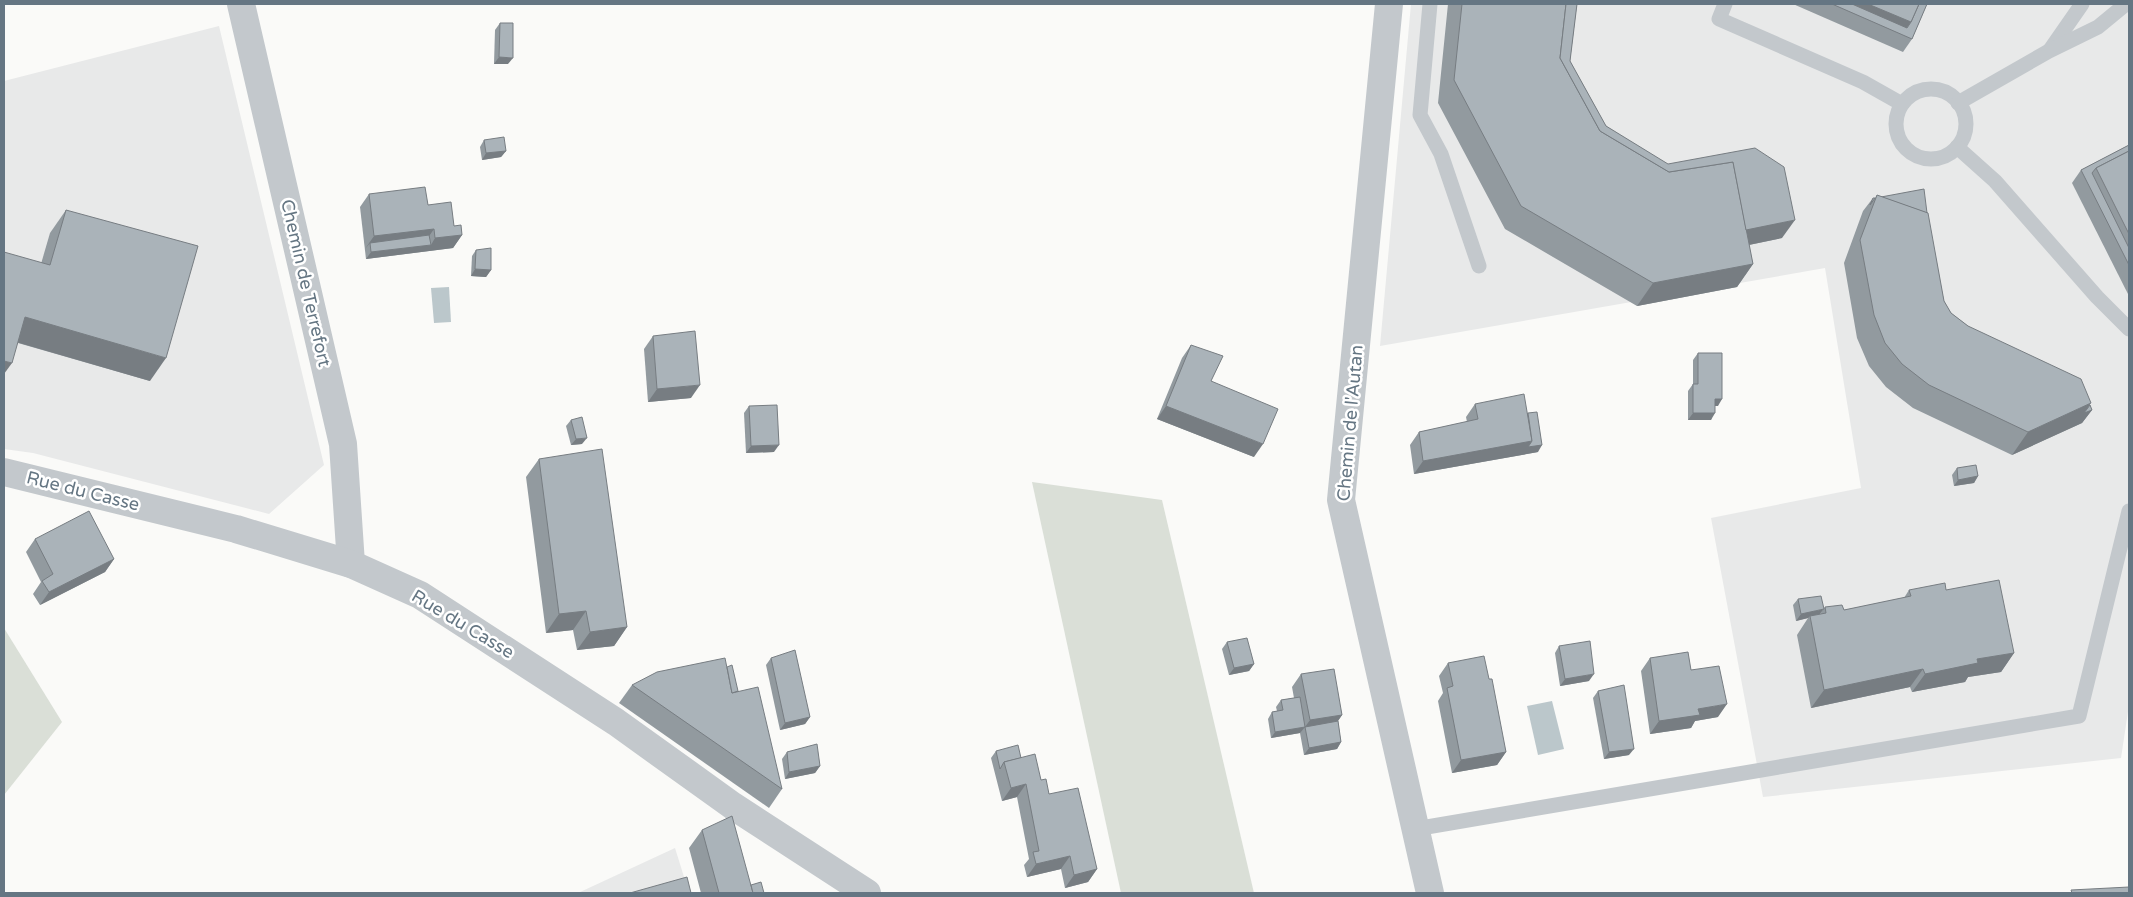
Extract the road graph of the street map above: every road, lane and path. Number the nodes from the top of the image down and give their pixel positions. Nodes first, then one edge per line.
1 (241, 4) edge
2 (1389, 4) edge
3 (1430, 4) edge
4 (1725, 4) edge
5 (2082, 4) edge
6 (2126, 4) edge
7 (2048, 51) junction
8 (1958, 103) junction
9 (1902, 104) junction
10 (1957, 147) junction
11 (1479, 266) dead end
12 (2129, 329) edge
13 (4, 472) edge
14 (2129, 512) edge
15 (351, 564) junction
16 (1415, 829) junction
17 (867, 893) edge
18 (1430, 893) edge

1 - 15 street, Chemin de Terrefort
2 - 16 street, Chemin de l'Autan
3 - 11 lane
4 - 9 lane
5 - 7 lane
6 - 7 lane
7 - 8 lane
8 - 9 lane
8 - 10 lane
9 - 10 lane
10 - 12 lane
13 - 15 street, Rue du Casse
14 - 16 lane
15 - 17 street, Rue du Casse
16 - 18 street, Chemin de l'Autan

